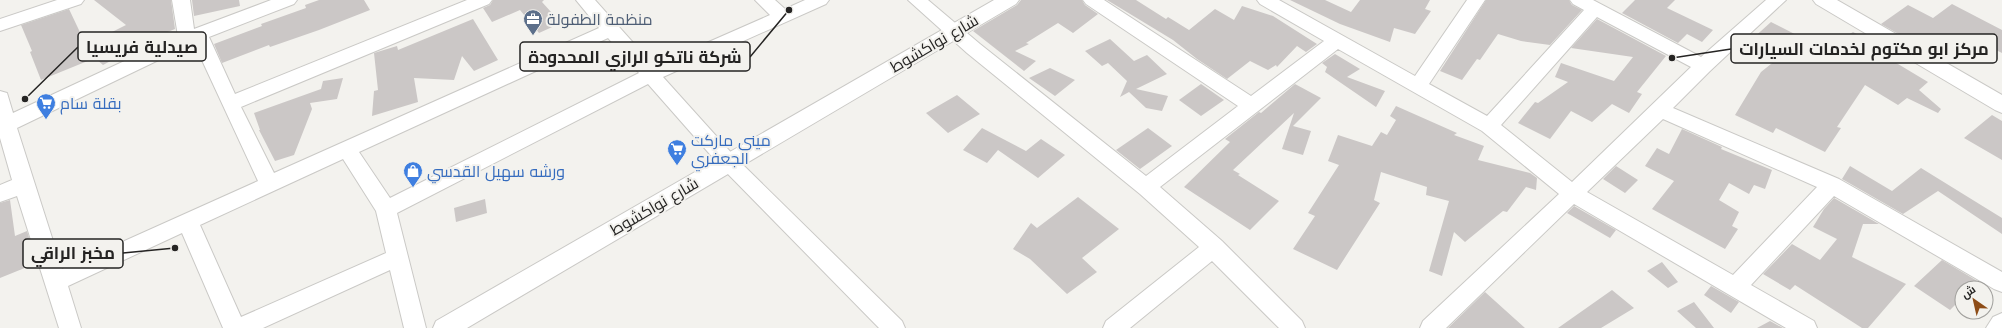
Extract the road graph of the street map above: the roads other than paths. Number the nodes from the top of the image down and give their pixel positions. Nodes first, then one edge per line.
1 (75, 0) edge
2 (181, 0) edge
3 (288, 0) edge
4 (483, 0) edge
5 (585, 0) edge
6 (764, 0) edge
7 (820, 0) edge
8 (917, 0) edge
9 (1009, 0) edge
10 (1092, 0) edge
11 (1266, 0) edge
12 (1476, 0) edge
13 (1579, 0) edge
14 (1777, 0) edge
15 (1823, 0) edge
16 (1595, 9) junction
17 (784, 17) junction
18 (0, 25) edge
19 (612, 29) junction
20 (953, 32) junction
21 (193, 37) junction
22 (1337, 40) junction
23 (1703, 66) junction
24 (650, 75) junction
25 (1418, 86) junction
26 (0, 98) edge
27 (230, 104) junction
28 (2002, 104) edge
29 (1252, 106) junction
30 (1660, 110) junction
31 (6, 125) junction
32 (1489, 126) junction
33 (347, 149) junction
34 (729, 163) junction
35 (24, 184) junction
36 (270, 185) junction
37 (1832, 185) junction
38 (1146, 188) junction
39 (1572, 193) junction
40 (0, 194) edge
41 (386, 209) junction
42 (188, 222) junction
43 (1214, 247) junction
44 (398, 257) junction
45 (56, 281) junction
46 (2002, 283) edge
47 (1736, 286) junction
48 (2002, 324) edge
49 (70, 328) edge
50 (234, 328) edge
51 (240, 328) edge
52 (415, 328) edge
53 (445, 328) edge
54 (894, 328) edge
55 (1114, 328) edge
56 (1294, 328) edge
57 (1430, 328) edge
58 (1806, 328) edge
59 (1998, 328) edge

1 - 18 street
2 - 21 street
3 - 21 street
4 - 27 street
5 - 19 street
6 - 17 street
7 - 17 street
8 - 20 street
9 - 20 street, شارع نواكشوط
10 - 29 street
11 - 22 street
12 - 25 street
13 - 16 street
14 - 23 street
15 - 28 street
16 - 23 street
16 - 32 street
17 - 24 street
19 - 24 street
19 - 33 street
20 - 34 street, شارع نواكشوط
20 - 38 street
21 - 27 street
21 - 31 street
22 - 25 street
22 - 29 street
23 - 30 street
24 - 34 street
24 - 41 street
25 - 32 street
26 - 31 street
27 - 36 street
29 - 38 street
30 - 37 street
30 - 39 street
31 - 35 street
32 - 39 street
33 - 36 street
33 - 41 street
34 - 53 street, شارع نواكشوط
34 - 54 street
35 - 40 street
35 - 45 street
36 - 42 street
37 - 46 street
37 - 47 street
38 - 43 street
39 - 47 street
39 - 57 street
41 - 44 street
42 - 45 street
42 - 50 street
43 - 55 street
43 - 56 street
44 - 51 street
44 - 52 street
45 - 49 street
47 - 58 street
48 - 59 street

